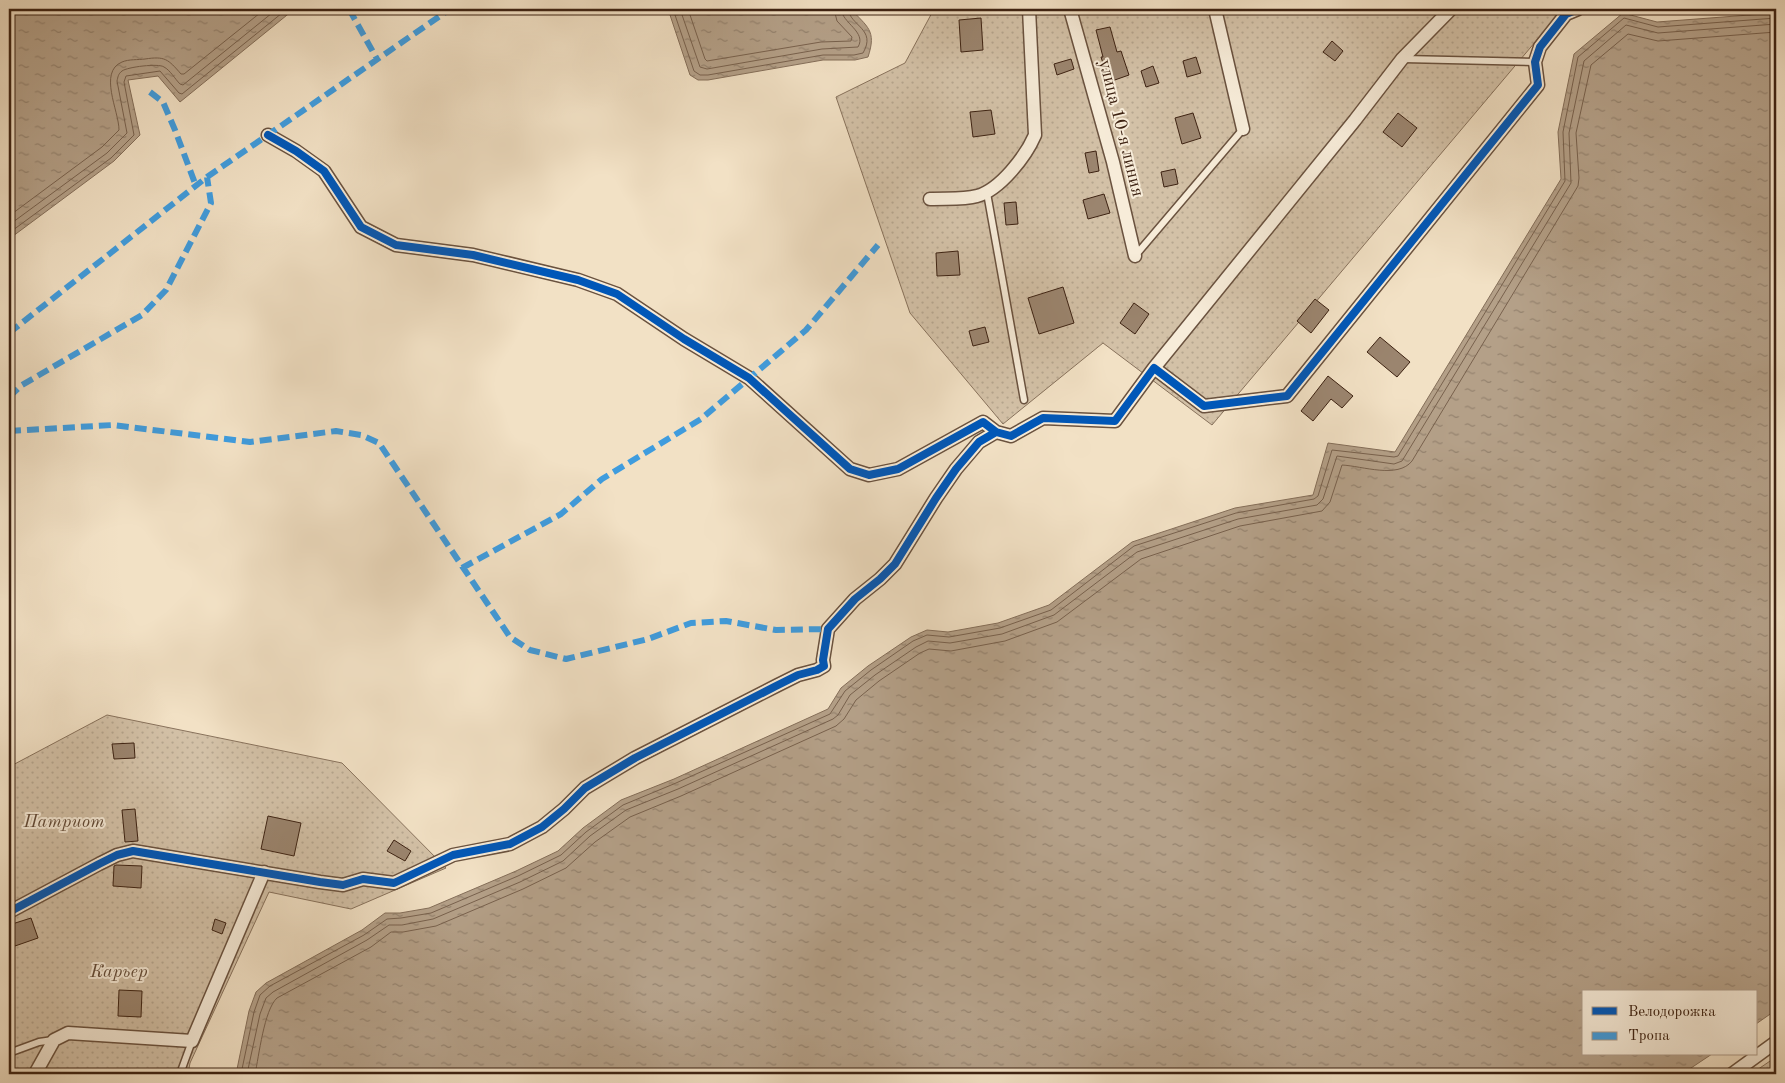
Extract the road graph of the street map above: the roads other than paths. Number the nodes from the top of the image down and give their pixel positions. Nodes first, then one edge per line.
1 (1029, 9) edge
2 (1070, 9) edge
3 (1215, 9) edge
4 (1450, 9) edge
5 (1578, 9) edge
6 (1402, 59) junction
7 (1535, 62) junction
8 (1243, 129) joint
9 (268, 135) dead end
10 (987, 193) junction
11 (930, 199) dead end
12 (1135, 256) joint
13 (1154, 368) junction
14 (1024, 400) dead end
15 (996, 432) junction
16 (264, 872) junction
17 (9, 912) edge
18 (54, 1040) junction
19 (192, 1041) junction
20 (1776, 1042) edge
21 (9, 1053) edge
22 (1758, 1055) edge
23 (1757, 1056) edge
24 (35, 1074) edge
25 (180, 1074) edge
26 (1732, 1074) edge

1 - 10 street
2 - 12 street, улица 10-я линия
3 - 8 street
4 - 6 street
5 - 7 street
6 - 7 lane
6 - 13 street
7 - 13 street
8 - 12 lane
9 - 15 street
10 - 11 street
10 - 14 lane
13 - 15 street
15 - 16 street
16 - 17 street
16 - 19 street
18 - 19 street
18 - 21 lane
18 - 24 street
19 - 25 lane
20 - 22 street
23 - 26 street

